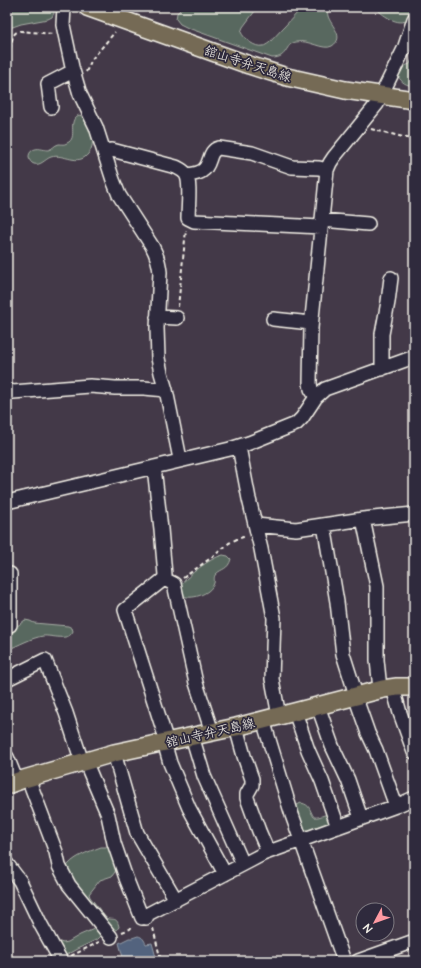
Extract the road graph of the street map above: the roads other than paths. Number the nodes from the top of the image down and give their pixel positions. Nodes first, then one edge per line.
1 (86, 7) edge
2 (112, 7) edge
3 (63, 10) edge
4 (414, 19) edge
5 (168, 36) junction
6 (79, 71) junction
7 (382, 96) junction
8 (414, 100) edge
9 (51, 107) dead end
10 (104, 151) junction
11 (327, 170) junction
12 (186, 175) junction
13 (321, 223) junction
14 (368, 224) dead end
15 (391, 278) dead end
16 (157, 317) junction
17 (177, 318) road end
18 (273, 320) dead end
19 (312, 323) junction
20 (414, 358) edge
21 (382, 369) junction
22 (7, 390) edge
23 (166, 390) junction
24 (316, 397) junction
25 (239, 446) junction
26 (182, 460) junction
27 (154, 467) junction
28 (7, 502) edge
29 (414, 514) edge
30 (363, 519) junction
31 (324, 525) junction
32 (256, 528) junction
33 (10, 574) dead end
34 (169, 582) junction
35 (7, 625) edge
36 (7, 679) edge
37 (414, 687) edge
38 (387, 688) junction
39 (355, 696) junction
40 (318, 706) junction
41 (279, 716) junction
42 (236, 727) junction
43 (212, 732) junction
44 (192, 736) junction
45 (166, 742) junction
46 (414, 752) edge
47 (114, 753) junction
48 (7, 757) edge
49 (83, 761) junction
50 (17, 781) edge
51 (414, 798) edge
52 (396, 806) junction
53 (361, 818) junction
54 (338, 827) junction
55 (302, 840) junction
56 (268, 852) junction
57 (7, 864) edge
58 (243, 864) junction
59 (225, 874) junction
60 (176, 900) junction
61 (111, 937) road end
62 (414, 941) edge
63 (65, 959) edge
64 (344, 961) edge
65 (358, 961) edge

1 - 5 main road, 舘山寺弁天島線
2 - 5 main road
3 - 6 street
4 - 7 street
5 - 7 main road, 舘山寺弁天島線
6 - 9 street
6 - 10 street
7 - 8 main road, 舘山寺弁天島線
7 - 11 street
10 - 12 street
10 - 16 street
11 - 12 street
11 - 13 street
12 - 13 street
13 - 14 street
13 - 19 street
15 - 21 street
16 - 17 street
16 - 23 street
18 - 19 street
19 - 24 street
20 - 21 street
21 - 24 street
22 - 23 street
23 - 26 street
24 - 25 street
25 - 26 street
25 - 32 street
26 - 27 street
27 - 28 street
27 - 34 street
29 - 30 street
30 - 31 street
30 - 38 street
31 - 32 street
31 - 39 street
32 - 41 street
33 - 35 street
34 - 43 street
34 - 45 street
36 - 49 street
37 - 38 main road, 舘山寺弁天島線
38 - 39 main road, 舘山寺弁天島線
38 - 46 street
39 - 40 main road, 舘山寺弁天島線
39 - 52 street
40 - 41 main road, 舘山寺弁天島線
40 - 53 street
41 - 42 main road, 舘山寺弁天島線
41 - 54 street
41 - 55 street
42 - 43 main road, 舘山寺弁天島線
42 - 56 street
43 - 44 main road, 舘山寺弁天島線
44 - 45 main road, 舘山寺弁天島線
44 - 58 street
45 - 47 main road, 舘山寺弁天島線
45 - 59 street
47 - 49 main road, 舘山寺弁天島線
47 - 60 street
48 - 50 street
49 - 50 main road, 舘山寺弁天島線
49 - 60 street
50 - 61 street
51 - 52 street
52 - 53 street
53 - 54 street
54 - 55 street
55 - 56 street
55 - 64 street
56 - 58 street
57 - 63 street
58 - 59 street
59 - 60 street
62 - 65 street

